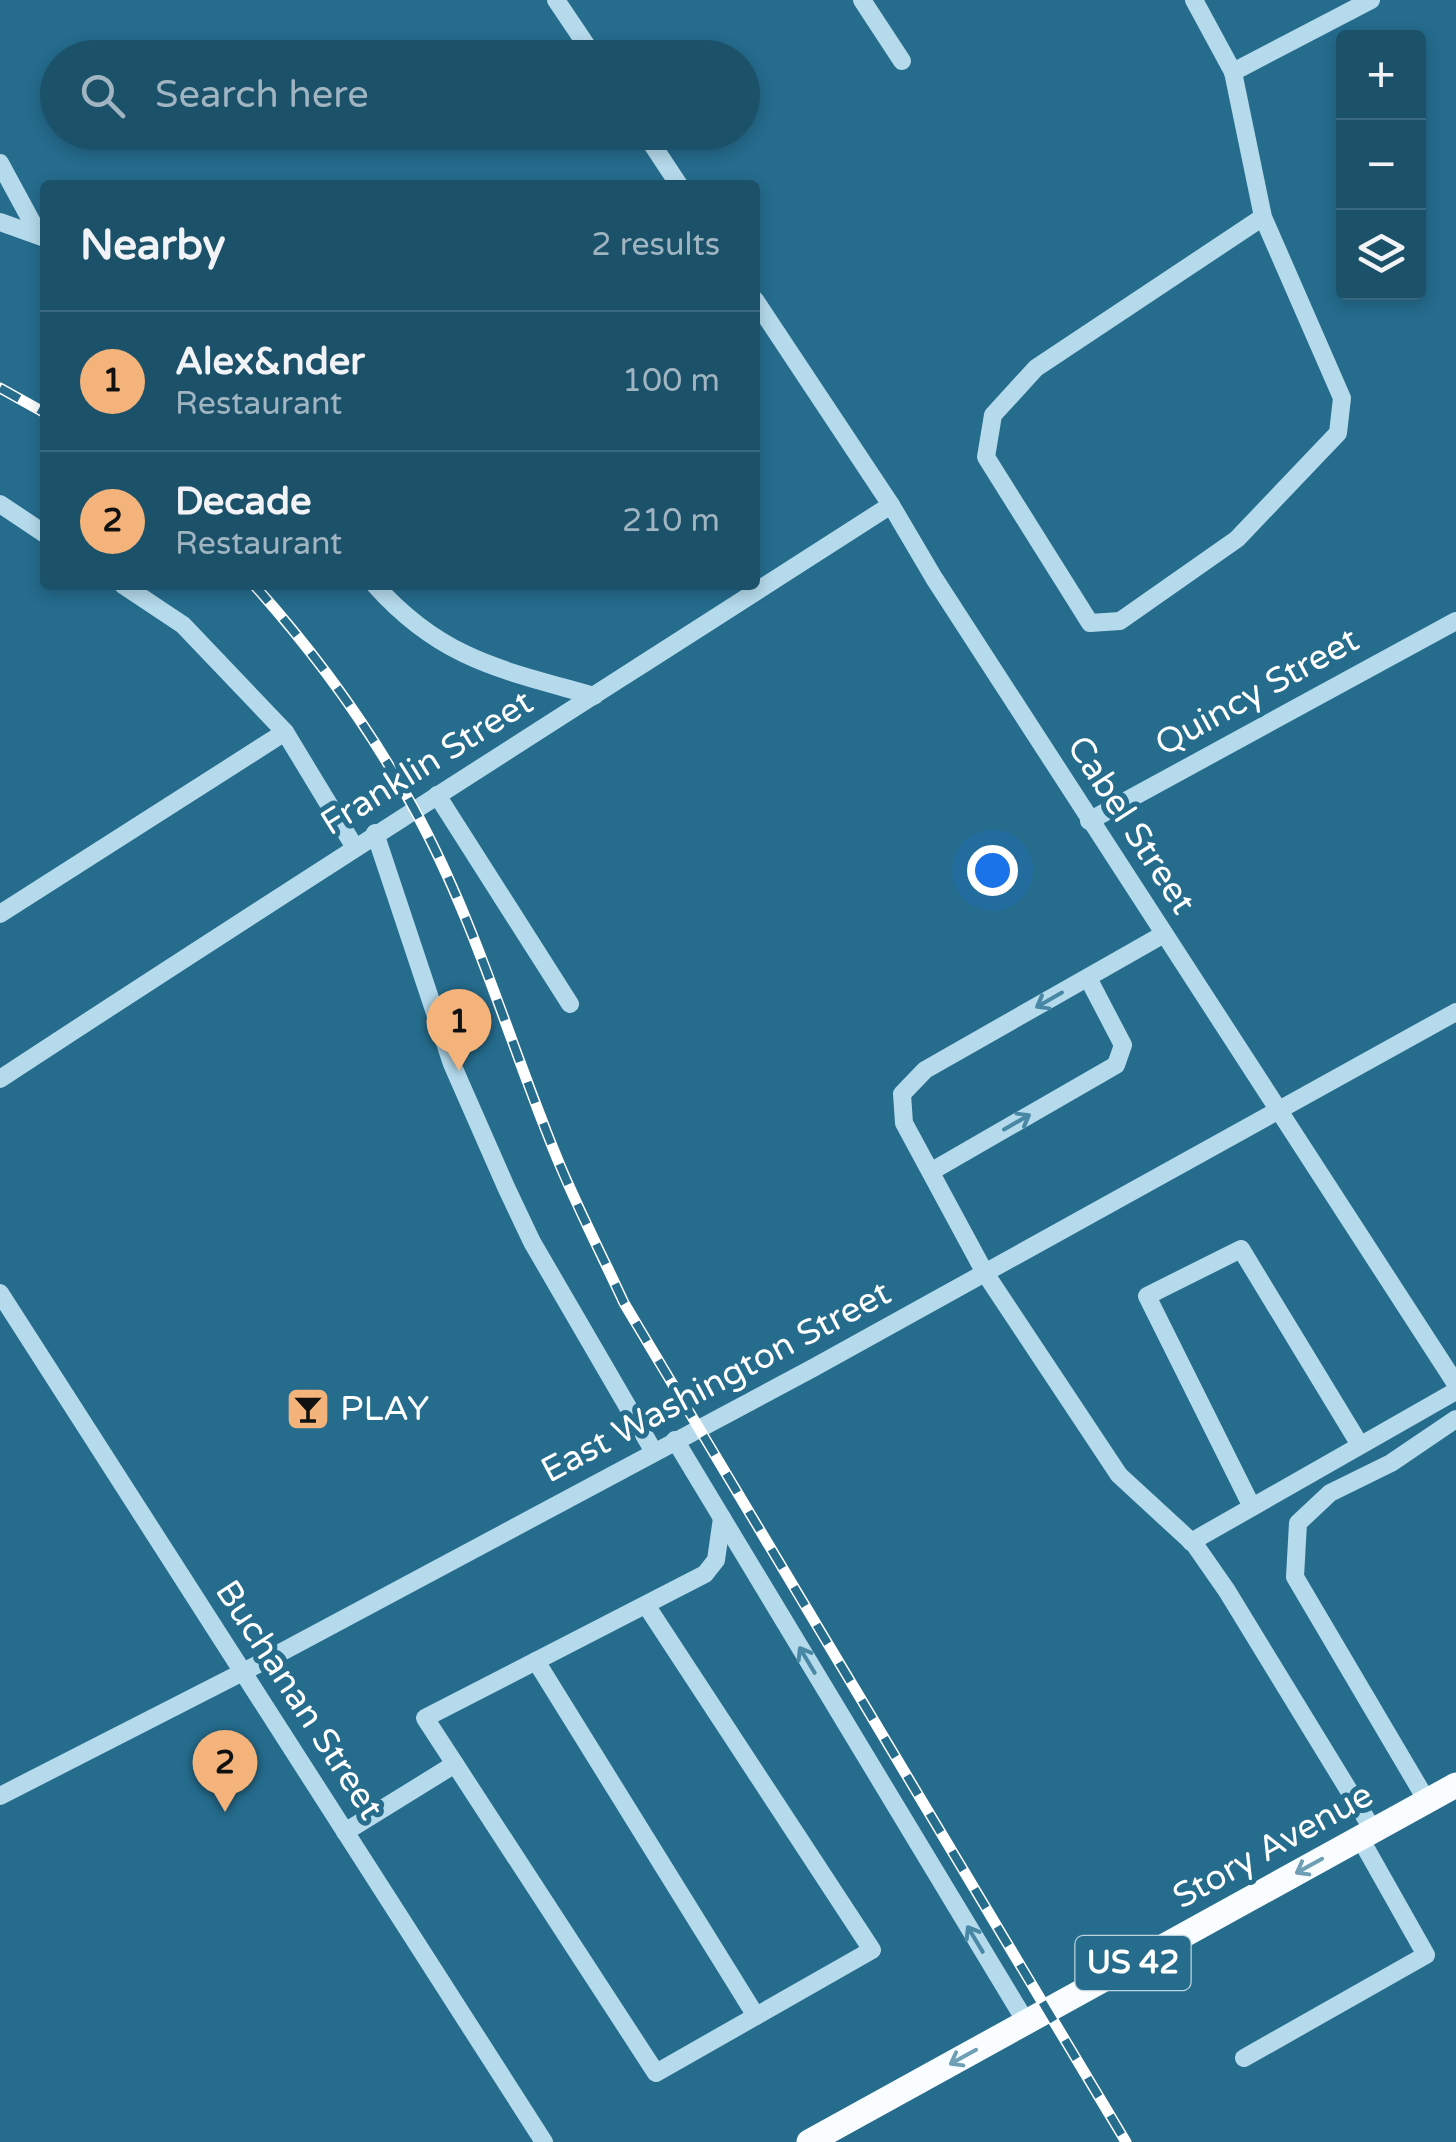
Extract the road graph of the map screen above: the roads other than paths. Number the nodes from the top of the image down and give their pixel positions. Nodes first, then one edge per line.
1 (556, 0) edge
2 (862, 0) edge
3 (1194, 0) edge
4 (1371, 0) edge
5 (582, 40) edge
6 (902, 61) dead end
7 (1233, 72) junction
8 (656, 150) edge
9 (0, 163) edge
10 (676, 180) edge
11 (1264, 218) junction
12 (0, 222) edge
13 (40, 233) edge
14 (40, 236) edge
15 (760, 308) edge
16 (0, 504) edge
17 (890, 505) junction
18 (40, 531) edge
19 (760, 589) edge
20 (130, 590) edge
21 (380, 590) edge
22 (758, 590) edge
23 (1456, 621) edge
24 (594, 696) junction
25 (285, 732) junction
26 (437, 795) junction
27 (1089, 821) junction
28 (374, 833) junction
29 (354, 846) junction
30 (0, 914) edge
31 (1164, 934) junction
32 (1088, 978) junction
33 (570, 1004) dead end
34 (1456, 1012) edge
35 (0, 1079) edge
36 (1276, 1110) junction
37 (932, 1171) junction
38 (984, 1273) junction
39 (0, 1292) edge
40 (1456, 1387) edge
41 (1456, 1419) edge
42 (675, 1440) junction
43 (1360, 1446) junction
44 (654, 1452) junction
45 (1252, 1506) junction
46 (722, 1518) junction
47 (1190, 1542) junction
48 (646, 1605) junction
49 (536, 1661) junction
50 (242, 1672) junction
51 (455, 1764) junction
52 (1456, 1785) edge
53 (0, 1796) edge
54 (1427, 1801) junction
55 (346, 1832) junction
56 (1367, 1834) junction
57 (756, 2016) junction
58 (1026, 2022) junction
59 (1244, 2058) dead end
60 (544, 2142) edge
61 (809, 2142) edge

1 - 5 street
2 - 6 street
3 - 7 street
4 - 7 street
7 - 11 street
8 - 10 street
9 - 13 street
11 - 11 street
12 - 14 street
15 - 17 street, Cabel Street
16 - 18 street
17 - 19 street, Franklin Street
17 - 27 street, Cabel Street
20 - 25 street
21 - 24 street
22 - 24 street, Franklin Street
23 - 27 street, Quincy Street
24 - 26 street, Franklin Street
25 - 29 street
25 - 30 street
26 - 28 street, Franklin Street
26 - 33 street
27 - 31 street, Cabel Street
28 - 29 street, Franklin Street
28 - 44 street
29 - 35 street, Franklin Street
31 - 32 street
31 - 36 street, Cabel Street
32 -> 37 street
37 -> 32 street
34 - 36 street, East Washington Street
36 - 38 street, East Washington Street
36 - 40 street, Cabel Street
37 - 38 street
38 - 42 street, East Washington Street
38 - 47 street
39 - 50 street, Buchanan Street
40 - 43 street
41 - 54 street
42 - 44 street, East Washington Street
42 - 46 street
43 - 45 street
43 - 45 street
44 - 50 street, East Washington Street
45 - 47 street
46 - 48 street
58 -> 46 street
47 - 56 street
48 - 49 street
48 - 57 street
49 - 51 street
49 - 57 street
50 - 53 street, East Washington Street
50 - 55 street, Buchanan Street
51 - 55 street
51 - 57 street
52 - 54 main road, Story Avenue / US 42
54 - 56 main road, Story Avenue / US 42
55 - 60 street, Buchanan Street
56 -> 58 main road, Story Avenue / US 42
56 - 59 street
58 -> 61 main road, Story Avenue / US 42

